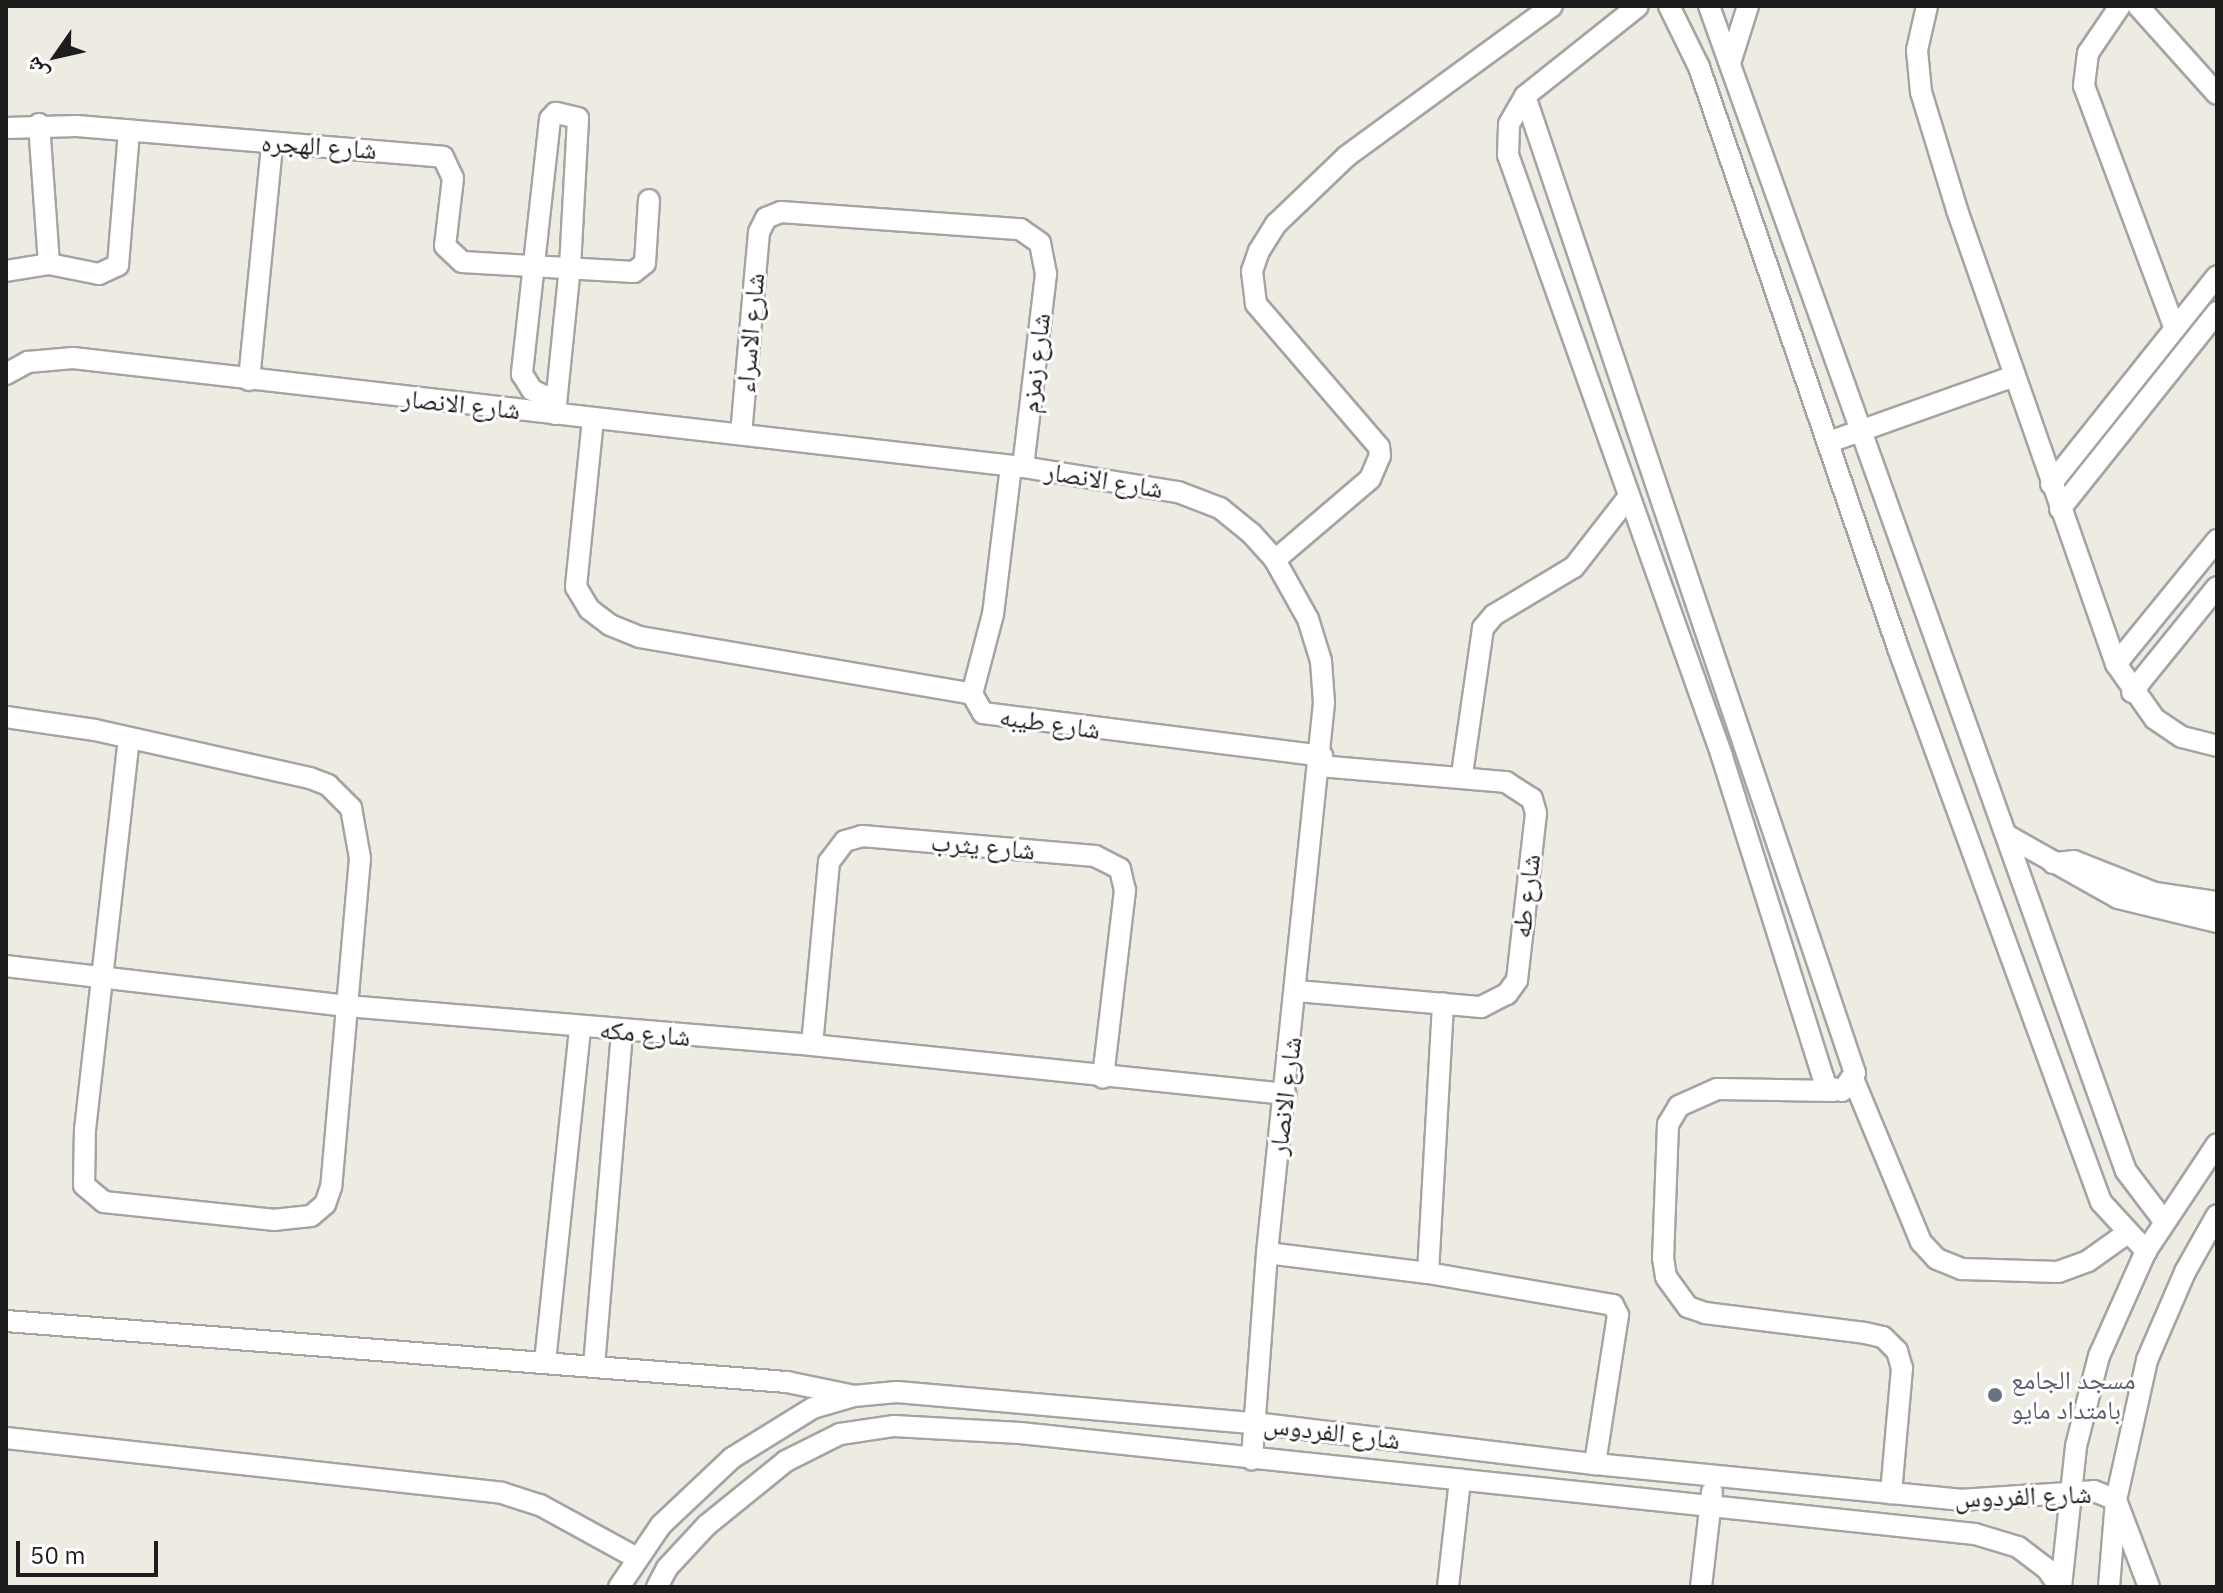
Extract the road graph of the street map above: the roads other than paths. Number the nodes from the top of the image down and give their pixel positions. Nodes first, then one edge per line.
1 (1552, 6) edge
2 (1638, 6) edge
3 (1669, 6) edge
4 (1709, 6) edge
5 (1748, 6) edge
6 (1927, 6) edge
7 (2120, 6) edge
8 (2138, 6) edge
9 (1730, 63) junction
10 (2217, 94) edge
11 (1525, 96) junction
12 (39, 124) junction
13 (6, 128) edge
14 (129, 130) junction
15 (272, 144) junction
16 (649, 200) dead end
17 (759, 232) joint
18 (49, 264) junction
19 (570, 267) junction
20 (533, 268) junction
21 (6, 271) edge
22 (2217, 276) edge
23 (2217, 312) edge
24 (1824, 325) junction
25 (2175, 329) junction
26 (1793, 334) junction
27 (6, 374) edge
28 (2014, 376) junction
29 (249, 380) junction
30 (555, 408) junction
31 (593, 419) junction
32 (1860, 431) junction
33 (741, 434) junction
34 (1829, 442) junction
35 (1017, 466) junction
36 (2051, 484) junction
37 (1627, 499) junction
38 (2060, 509) junction
39 (2217, 540) edge
40 (1275, 560) junction
41 (2217, 587) edge
42 (2116, 664) junction
43 (2132, 692) junction
44 (972, 694) junction
45 (6, 717) edge
46 (129, 739) junction
47 (2217, 746) edge
48 (1322, 761) junction
49 (1462, 774) junction
50 (2008, 836) junction
51 (2052, 863) junction
52 (2217, 902) edge
53 (2217, 922) edge
54 (6, 966) edge
55 (104, 975) junction
56 (1297, 991) junction
57 (1443, 1003) junction
58 (348, 1006) junction
59 (580, 1028) junction
60 (622, 1032) junction
61 (812, 1045) junction
62 (1103, 1078) junction
63 (1854, 1081) junction
64 (1834, 1091) junction
65 (1285, 1094) junction
66 (2217, 1144) edge
67 (2217, 1215) edge
68 (2164, 1221) junction
69 (2126, 1234) junction
70 (2146, 1251) junction
71 (1267, 1253) junction
72 (1428, 1273) junction
73 (6, 1321) edge
74 (545, 1362) junction
75 (594, 1366) junction
76 (854, 1396) junction
77 (1254, 1423) junction
78 (6, 1438) edge
79 (1252, 1459) junction
80 (1595, 1464) junction
81 (1714, 1477) junction
82 (1460, 1480) junction
83 (2069, 1491) junction
84 (1891, 1494) junction
85 (2116, 1500) junction
86 (1711, 1505) junction
87 (635, 1557) junction
88 (619, 1587) edge
89 (657, 1587) edge
90 (1448, 1587) edge
91 (1701, 1587) edge
92 (2060, 1587) edge
93 (2109, 1587) edge
94 (2149, 1587) edge

1 - 40 street
2 - 11 street
3 - 26 street
4 - 9 street
5 - 9 street
6 - 28 street
7 - 25 street
8 - 10 street
9 - 24 street
11 - 37 street
11 - 63 street
12 - 13 street, شارع الهجره
12 - 14 street, شارع الهجره
12 - 18 street
14 - 15 street, شارع الهجره
14 - 18 street
15 - 20 street, شارع الهجره
15 - 29 street
16 - 19 street
17 - 33 street, شارع الاسراء
17 - 35 street, شارع زمزم
18 - 21 street
19 - 20 street
19 - 20 street
19 - 30 street
20 - 30 street
22 - 25 street
23 - 38 street
24 - 26 street
24 - 32 street
25 - 36 street
26 - 34 street
27 - 29 street, شارع الانصار
28 - 32 street
28 - 36 street
29 - 30 street, شارع الانصار
30 - 31 street, شارع الانصار
31 - 33 street, شارع الانصار
31 - 44 street
32 - 34 street
32 - 50 street
33 - 35 street, شارع الانصار
34 - 69 street
35 - 40 street, شارع الانصار
35 - 44 street, شارع طيبه
36 - 38 street
37 - 49 street
37 - 64 street
38 - 42 street
39 - 42 street
40 - 48 street, شارع الانصار
41 - 43 street
42 - 43 street
43 - 47 street
44 - 48 street, شارع طيبه
45 - 46 street
46 - 55 street
46 - 58 street
48 - 49 street, شارع طه
48 - 56 street, شارع الانصار
49 - 57 street, شارع طه
50 - 51 street
50 - 68 street
51 - 52 street
51 - 53 street
54 - 55 street, شارع مكه
55 - 58 street, شارع مكه
55 - 58 street
56 - 57 street, شارع طه
56 - 65 street, شارع الانصار
57 - 72 street
58 - 59 street, شارع مكه
59 - 60 street, شارع مكه
59 - 74 street
60 - 61 street, شارع مكه
60 - 75 street
61 - 62 street, شارع مكه
61 - 62 street, شارع يثرب
62 - 65 street, شارع مكه
63 - 64 street
63 - 69 street
64 - 84 street
65 - 71 street, شارع الانصار
66 - 68 street
67 - 85 street
68 - 70 street
69 - 70 street
70 - 83 street
71 - 72 street
71 - 77 street, شارع الانصار
72 - 80 street
73 - 74 street
74 - 75 street
75 - 76 street
76 - 77 street, شارع الفردوس
76 - 87 street, شارع الفردوس
77 - 79 street, شارع الانصار
77 - 80 street, شارع الفردوس
78 - 87 street
79 - 82 street, شارع الفردوس
79 - 89 street, شارع الفردوس
80 - 81 street, شارع الفردوس
81 - 84 street, شارع الفردوس
81 - 86 street
82 - 86 street, شارع الفردوس
82 - 90 street
83 - 84 street, شارع الفردوس
83 - 85 street, شارع الفردوس
83 - 92 street
85 - 93 street
85 - 94 street
86 - 91 street
86 - 92 street, شارع الفردوس
87 - 88 street, شارع الفردوس

